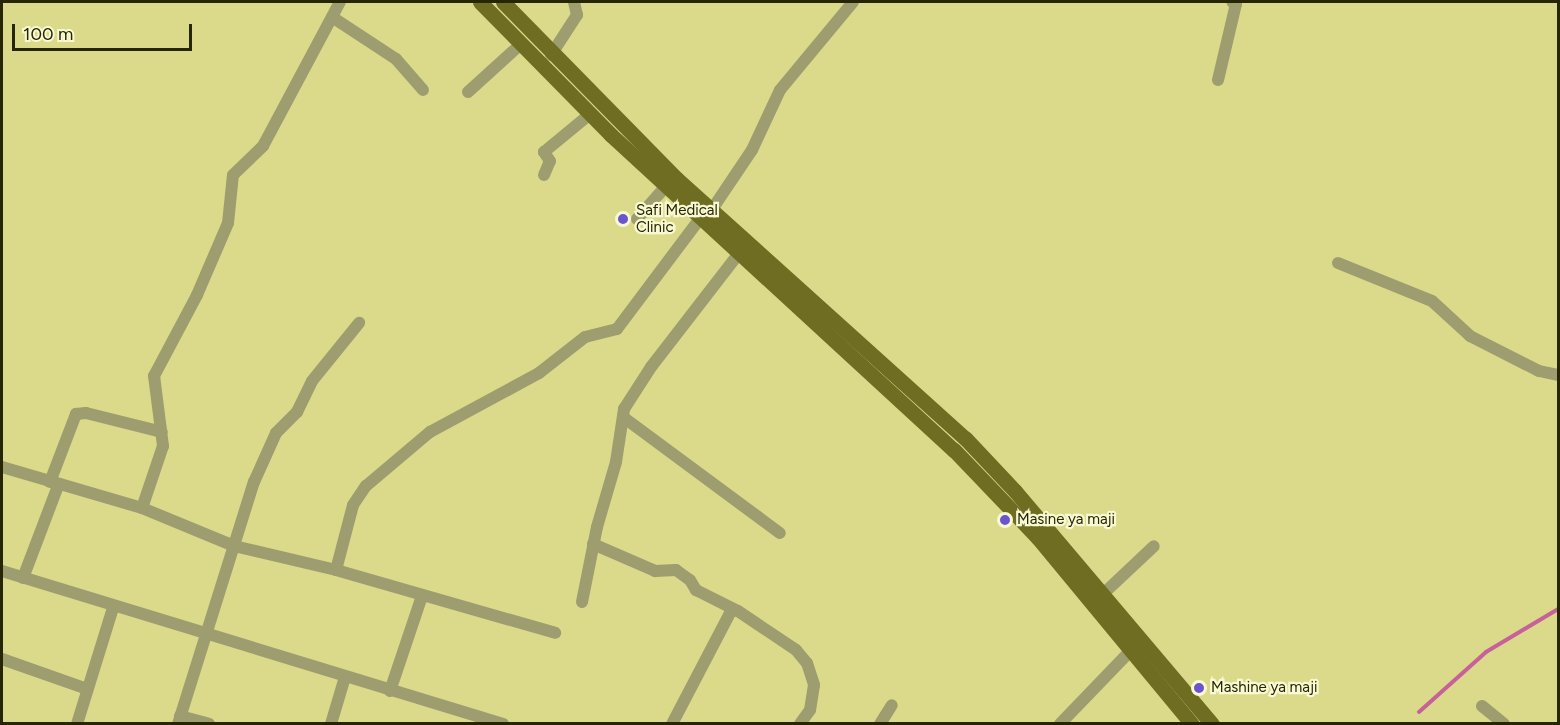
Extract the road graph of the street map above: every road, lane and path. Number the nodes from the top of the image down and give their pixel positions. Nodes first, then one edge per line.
1 (340, 2) edge
2 (480, 2) edge
3 (574, 2) edge
4 (853, 2) edge
5 (1232, 2) edge
6 (504, 3) edge
7 (493, 15) junction
8 (332, 17) junction
9 (521, 44) junction
10 (551, 55) junction
11 (1218, 80) dead end
12 (423, 90) dead end
13 (468, 92) dead end
14 (590, 114) junction
15 (544, 174) dead end
16 (666, 186) junction
17 (707, 212) junction
18 (637, 219) dead end
19 (740, 252) junction
20 (1338, 263) dead end
21 (359, 323) dead end
22 (1558, 375) edge
23 (623, 417) junction
24 (162, 432) junction
25 (2, 467) edge
26 (54, 484) junction
27 (142, 508) junction
28 (780, 533) dead end
29 (593, 544) junction
30 (234, 546) junction
31 (1154, 546) dead end
32 (336, 570) junction
33 (2, 571) edge
34 (23, 578) junction
35 (1102, 595) junction
36 (422, 596) junction
37 (582, 602) dead end
38 (113, 608) junction
39 (732, 609) junction
40 (555, 633) dead end
41 (207, 634) junction
42 (1136, 644) junction
43 (2, 659) edge
44 (345, 677) junction
45 (87, 689) junction
46 (390, 691) junction
47 (892, 705) dead end
48 (1482, 706) dead end
49 (179, 720) edge
50 (77, 723) edge
51 (209, 723) edge
52 (331, 723) edge
53 (503, 723) edge
54 (672, 723) edge
55 (800, 723) edge
56 (880, 723) edge
57 (1059, 723) edge
58 (1192, 723) edge
59 (1212, 723) edge
60 (1504, 723) edge

1 - 8 street
2 - 7 main road
3 - 10 street
4 - 17 street
5 - 11 street
6 - 7 main road
6 - 10 main road
7 - 9 main road
8 - 12 street
8 - 24 street
9 - 13 street
9 - 14 main road
10 - 17 main road
14 - 15 street
14 - 16 main road
16 - 17 main road
16 - 18 street
17 - 19 main road
17 - 32 street
17 - 35 main road
19 - 23 street
19 - 42 main road
20 - 22 street
21 - 30 street
23 - 28 street
23 - 29 street
24 - 26 street
24 - 27 street
25 - 26 street
26 - 27 street
26 - 34 street
27 - 30 street
29 - 37 street
29 - 39 street
30 - 32 street
30 - 41 street
31 - 35 street
32 - 36 street
33 - 34 street
34 - 38 street
35 - 42 main road
36 - 40 street
36 - 46 street
38 - 41 street
38 - 45 street
39 - 54 street
39 - 55 street
41 - 44 street
41 - 49 street
42 - 57 street
42 - 58 main road
42 - 59 main road
43 - 45 street
44 - 46 street
44 - 52 street
45 - 50 street
46 - 53 street
47 - 56 street
48 - 60 street
49 - 51 street

